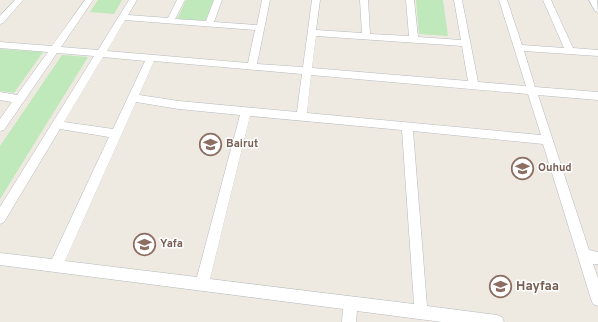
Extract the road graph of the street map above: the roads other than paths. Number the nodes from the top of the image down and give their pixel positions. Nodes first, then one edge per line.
1 (19, 0) edge
2 (89, 0) edge
3 (133, 0) edge
4 (181, 0) edge
5 (218, 0) edge
6 (266, 0) edge
7 (316, 0) edge
8 (364, 0) edge
9 (410, 0) edge
10 (458, 0) edge
11 (503, 0) edge
12 (547, 0) edge
13 (593, 0) edge
14 (598, 9) edge
15 (123, 17) junction
16 (0, 21) edge
17 (170, 21) junction
18 (209, 24) junction
19 (260, 28) junction
20 (311, 33) junction
21 (366, 36) junction
22 (414, 40) junction
23 (466, 43) junction
24 (0, 45) edge
25 (519, 48) junction
26 (54, 49) junction
27 (570, 52) junction
28 (99, 53) junction
29 (598, 53) edge
30 (151, 58) junction
31 (252, 66) junction
32 (306, 71) junction
33 (474, 86) junction
34 (532, 90) junction
35 (0, 96) edge
36 (132, 98) junction
37 (20, 99) junction
38 (597, 99) edge
39 (246, 111) junction
40 (301, 117) junction
41 (58, 125) junction
42 (0, 127) edge
43 (407, 127) junction
44 (116, 134) junction
45 (548, 140) junction
46 (0, 218) edge
47 (585, 256) junction
48 (598, 258) edge
49 (0, 259) edge
50 (56, 266) junction
51 (202, 284) junction
52 (598, 298) edge
53 (350, 303) junction
54 (421, 312) junction
55 (441, 318) edge
56 (350, 322) edge
57 (497, 322) edge

1 - 16 street
2 - 26 street
3 - 15 street
4 - 17 street
5 - 18 street
6 - 19 street
7 - 20 street
8 - 21 street
9 - 22 street
10 - 23 street
11 - 25 street
12 - 27 street
13 - 14 street
15 - 17 street
15 - 28 street
17 - 18 street
18 - 19 street
19 - 31 street
20 - 21 street
20 - 32 street
21 - 22 street
22 - 23 street
23 - 33 street
24 - 26 street
25 - 27 street
25 - 34 street
26 - 28 street
26 - 37 street
27 - 29 street
28 - 30 street
28 - 41 street
30 - 31 street
30 - 36 street
31 - 32 street
32 - 33 street
32 - 40 street
33 - 34 street
34 - 38 street
34 - 45 street
35 - 37 street
36 - 39 street
36 - 44 street
37 - 42 street
39 - 40 street
39 - 51 street
40 - 43 street
41 - 44 street
41 - 46 street
43 - 45 street
43 - 54 street
44 - 50 street
45 - 47 street
47 - 48 street
47 - 52 street
49 - 50 street
50 - 51 street
51 - 53 street
53 - 54 street
53 - 56 street
54 - 55 street
55 - 57 street

